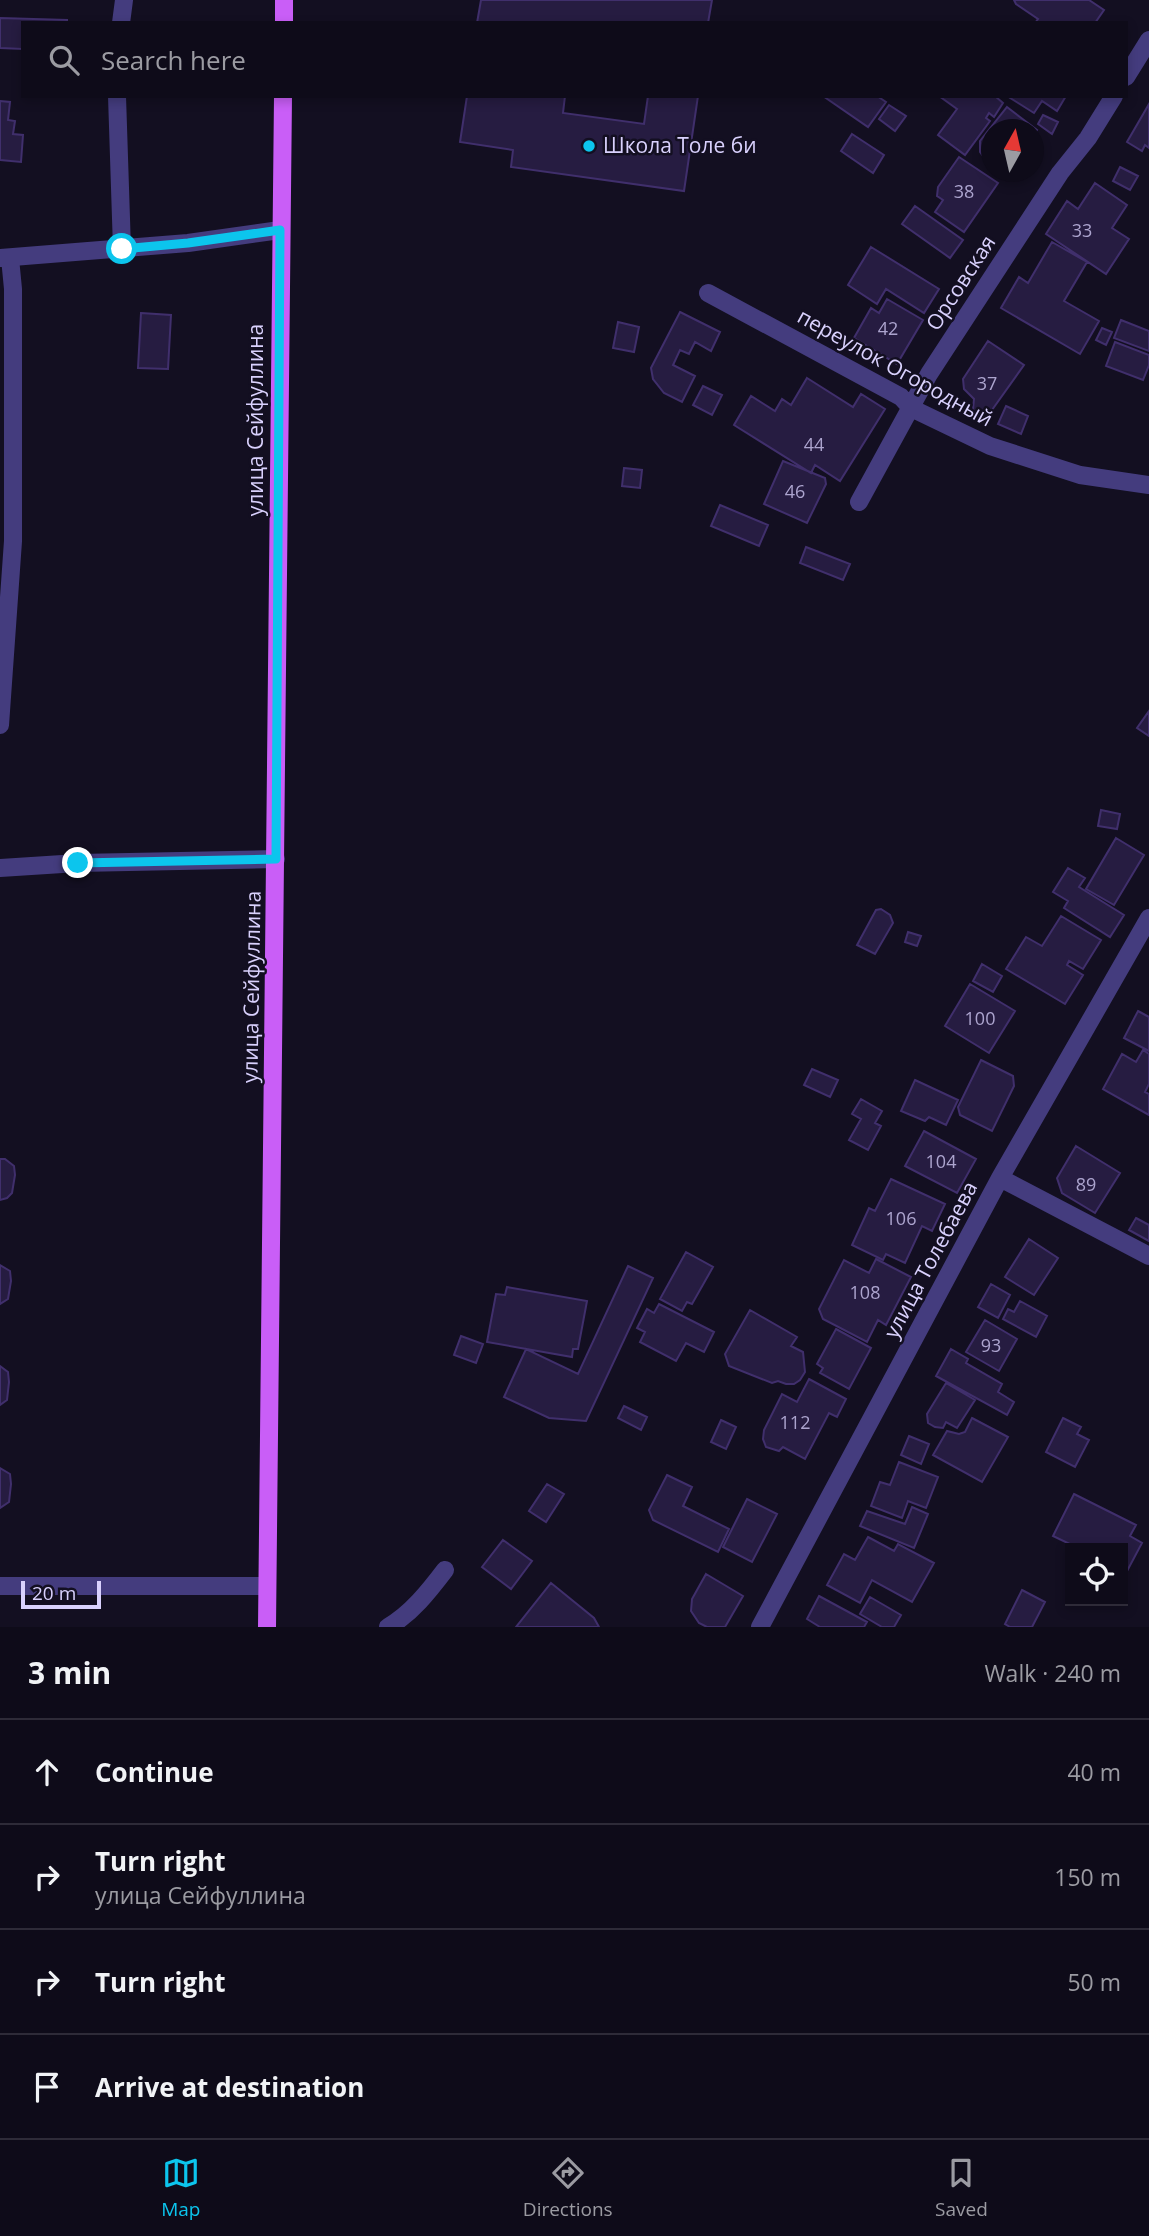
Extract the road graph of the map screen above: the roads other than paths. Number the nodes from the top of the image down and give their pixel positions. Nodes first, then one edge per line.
1 (124, 0) edge
2 (284, 0) edge
3 (121, 21) edge
4 (284, 21) edge
5 (1149, 40) edge
6 (1128, 74) edge
7 (117, 98) edge
8 (283, 98) edge
9 (1113, 98) edge
10 (280, 230) junction
11 (122, 249) junction
12 (5, 258) edge
13 (708, 293) dead end
14 (911, 408) junction
15 (1149, 485) edge
16 (859, 502) dead end
17 (0, 725) edge
18 (276, 859) junction
19 (0, 869) edge
20 (1149, 918) edge
21 (1000, 1178) junction
22 (1149, 1256) edge
23 (445, 1570) dead end
24 (0, 1586) edge
25 (267, 1586) junction
26 (267, 1627) edge
27 (388, 1627) edge
28 (760, 1627) edge

1 - 3 street
2 - 4 main road
5 - 6 street
7 - 11 street
8 - 10 main road, улица Сейфуллина
9 - 14 street, Орсовская
10 - 11 street
10 - 18 main road, улица Сейфуллина
11 - 12 street
12 - 17 street
13 - 14 street, переулок Огородный
14 - 15 street, переулок Огородный
14 - 16 street, Орсовская
18 - 19 street
18 - 25 main road, улица Сейфуллина
20 - 21 street, улица Толебаева
21 - 22 street
21 - 28 street, улица Толебаева
23 - 27 street
24 - 25 street
25 - 26 main road, улица Сейфуллина

